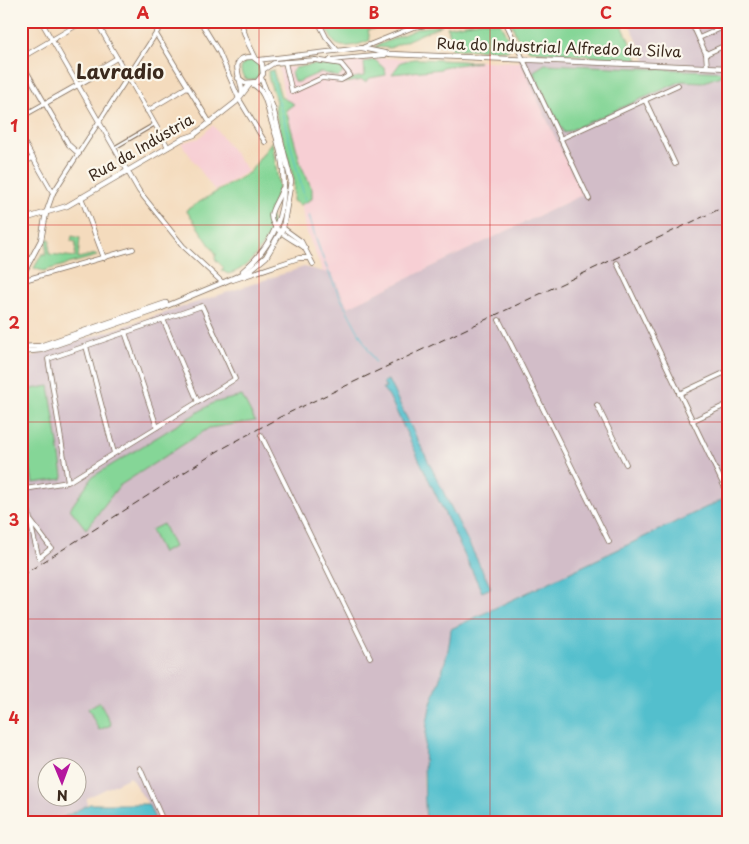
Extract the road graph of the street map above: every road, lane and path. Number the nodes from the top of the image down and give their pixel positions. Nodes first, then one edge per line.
1 (41, 21) edge
2 (84, 21) edge
3 (96, 21) edge
4 (164, 21) edge
5 (240, 21) edge
6 (318, 21) edge
7 (457, 21) edge
8 (505, 21) edge
9 (691, 21) edge
10 (711, 21) edge
11 (202, 22) edge
12 (728, 25) edge
13 (694, 29) junction
14 (156, 34) junction
15 (326, 37) junction
16 (699, 38) junction
17 (51, 40) junction
18 (248, 43) junction
19 (728, 44) edge
20 (361, 48) junction
21 (338, 50) junction
22 (321, 52) junction
23 (390, 54) junction
24 (706, 54) junction
25 (21, 58) edge
26 (117, 58) junction
27 (245, 58) junction
28 (522, 58) junction
29 (257, 59) junction
30 (314, 60) junction
31 (21, 62) edge
32 (285, 62) junction
33 (707, 67) junction
34 (728, 68) edge
35 (263, 70) junction
36 (128, 78) junction
37 (238, 78) junction
38 (261, 78) junction
39 (251, 84) junction
40 (77, 85) junction
41 (678, 85) dead end
42 (187, 87) junction
43 (240, 97) junction
44 (645, 100) junction
45 (46, 102) junction
46 (147, 111) junction
47 (21, 116) edge
48 (99, 122) junction
49 (210, 123) junction
50 (155, 124) junction
51 (21, 137) edge
52 (560, 139) junction
53 (265, 142) dead end
54 (168, 147) junction
55 (114, 148) junction
56 (79, 154) junction
57 (32, 158) junction
58 (675, 164) dead end
59 (21, 165) edge
60 (127, 171) junction
61 (285, 176) junction
62 (53, 193) junction
63 (81, 197) junction
64 (589, 199) dead end
65 (46, 213) junction
66 (21, 220) edge
67 (277, 226) junction
68 (282, 230) junction
69 (133, 249) dead end
70 (104, 258) junction
71 (310, 258) junction
72 (617, 263) dead end
73 (313, 264) dead end
74 (238, 275) junction
75 (21, 280) edge
76 (222, 283) junction
77 (196, 294) junction
78 (163, 319) junction
79 (499, 320) dead end
80 (125, 332) junction
81 (21, 346) edge
82 (86, 346) junction
83 (21, 352) edge
84 (36, 352) junction
85 (21, 357) edge
86 (728, 371) edge
87 (679, 394) junction
88 (198, 402) junction
89 (728, 404) edge
90 (597, 405) dead end
91 (692, 421) junction
92 (157, 427) junction
93 (261, 435) dead end
94 (114, 453) junction
95 (626, 464) dead end
96 (21, 466) edge
97 (68, 482) junction
98 (724, 486) dead end
99 (25, 489) junction
100 (31, 522) junction
101 (609, 542) dead end
102 (370, 657) dead end
103 (140, 768) dead end
104 (164, 823) edge

1 - 17 street
2 - 17 street
3 - 26 street
4 - 14 street
5 - 18 street
6 - 15 street
7 - 20 street
8 - 28 street
9 - 13 street
10 - 13 street
11 - 43 street
12 - 16 street
13 - 16 street
14 - 36 street
14 - 42 street
15 - 21 street
15 - 22 street
16 - 24 street
17 - 25 street
17 - 40 street
18 - 27 street
18 - 29 street
19 - 24 street
20 - 21 street
20 - 23 street
21 - 22 street
22 - 29 street
23 - 28 street, Rua do Industrial Alfredo da Silva
23 - 30 street
24 - 33 street
26 - 36 street
26 - 40 street
27 - 29 street
27 - 37 street
28 - 33 street, Rua do Industrial Alfredo da Silva
28 - 52 street
29 - 35 street
30 - 32 street
30 - 32 street
31 - 45 street
32 - 35 street
33 - 34 street, Rua do Industrial Alfredo da Silva
35 - 38 street
36 - 46 street
36 - 48 street
37 - 39 street
37 - 43 street
38 - 39 street
38 - 68 street
39 - 43 street, Rua da Indústria
39 - 61 street
40 - 45 street
40 - 48 street
41 - 44 street
42 - 46 street
42 - 49 street
43 - 49 street, Rua da Indústria
43 - 53 street
44 - 52 street
44 - 58 street
45 - 47 street
45 - 56 street
46 - 50 street
48 - 55 street
48 - 56 street
49 - 54 street, Rua da Indústria
50 - 54 street
50 - 55 street
51 - 57 street
52 - 64 street
54 - 60 street, Rua da Indústria
55 - 60 street
56 - 62 street
57 - 59 street
57 - 62 street
60 - 63 street, Rua da Indústria
60 - 76 street
61 - 67 street
61 - 67 street
62 - 65 street
63 - 65 street, Rua da Indústria
63 - 70 street
65 - 66 street, Rua da Indústria
65 - 75 street
67 - 68 street
67 - 74 street
68 - 71 street
68 - 74 street
69 - 70 street
70 - 75 street
71 - 73 street
71 - 76 street
72 - 87 street
74 - 76 street
76 - 77 street
77 - 81 street
77 - 84 street
78 - 80 street
78 - 88 street
78 - 88 street
79 - 101 street
80 - 82 street
80 - 92 street
82 - 94 street
82 - 97 street
83 - 84 street
84 - 85 street
86 - 87 street
87 - 91 street
88 - 92 street
89 - 91 street
90 - 95 street
91 - 98 street
92 - 94 street
93 - 102 street
94 - 97 street
96 - 99 street
97 - 99 street
99 - 100 street
100 - 100 street
103 - 104 street

